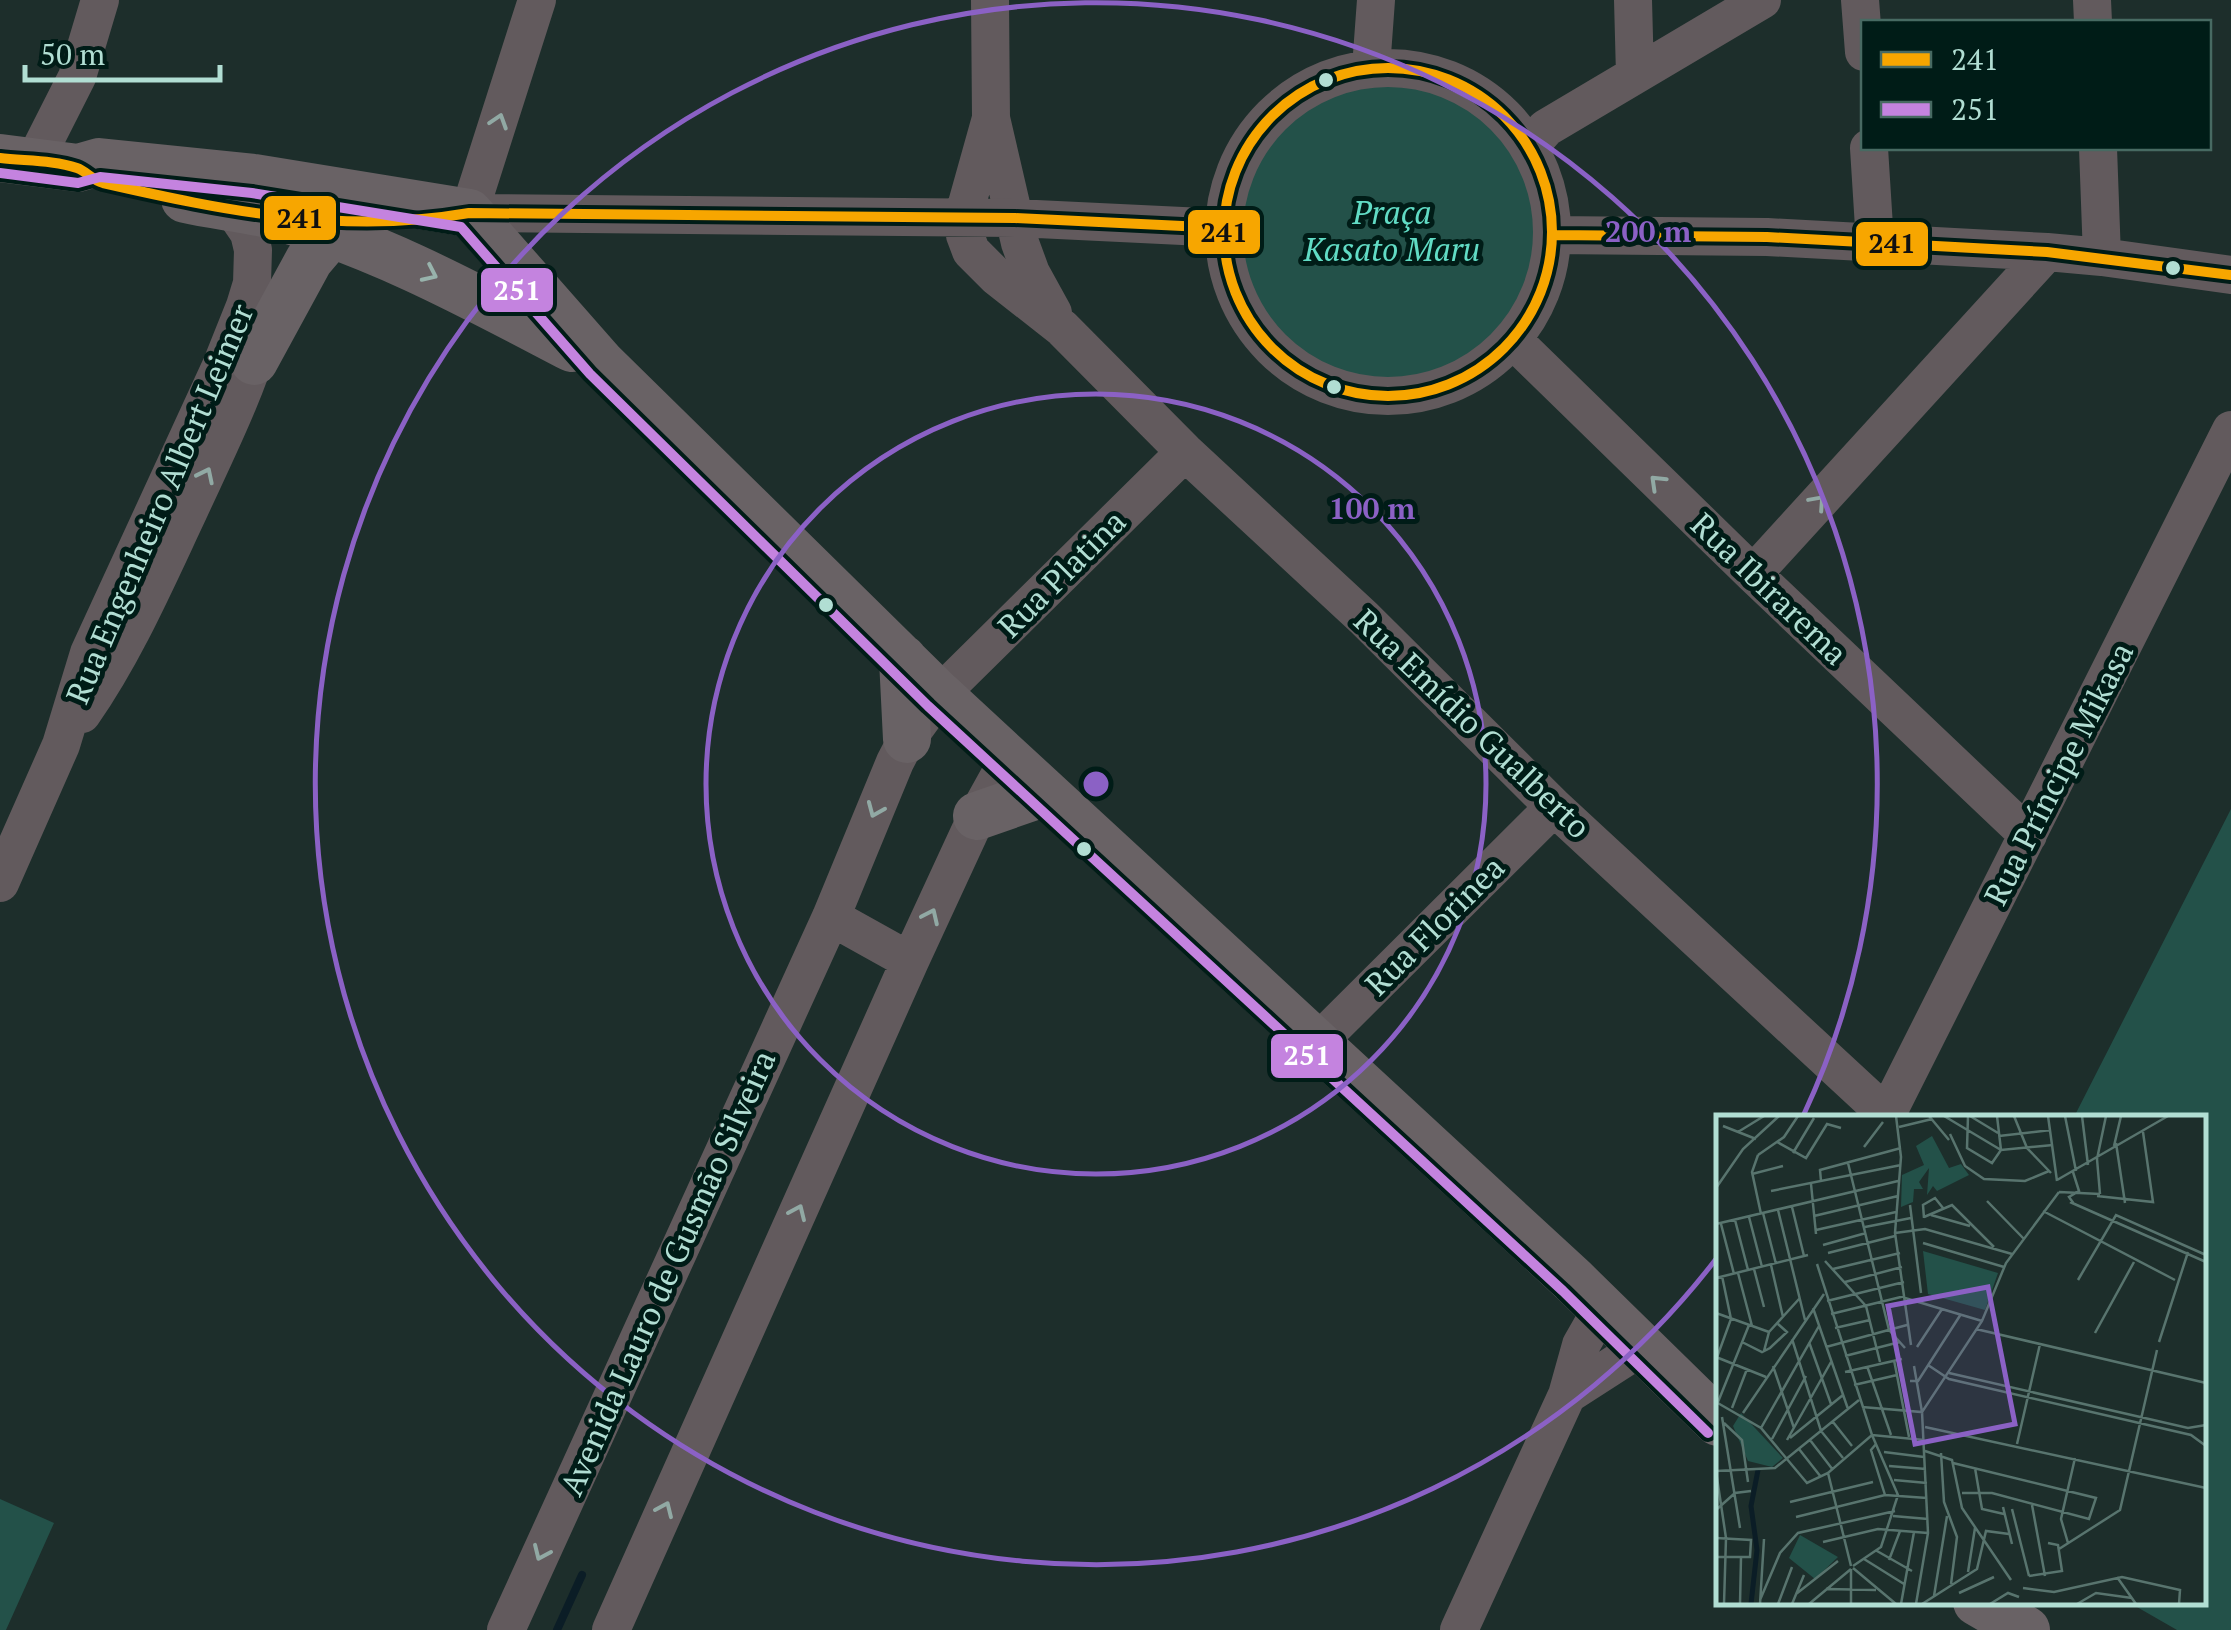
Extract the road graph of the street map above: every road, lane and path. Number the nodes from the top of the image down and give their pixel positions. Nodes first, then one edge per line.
1 (100, 0) edge
2 (538, 0) edge
3 (990, 0) edge
4 (1376, 0) edge
5 (1633, 0) edge
6 (1762, 0) edge
7 (1371, 68) junction
8 (1635, 75) junction
9 (991, 118) junction
10 (1529, 147) junction
11 (1870, 150) edge
12 (2098, 150) edge
13 (37, 162) edge
14 (253, 200) junction
15 (469, 213) junction
16 (964, 218) junction
17 (1015, 218) junction
18 (337, 228) junction
19 (1224, 228) junction
20 (1552, 234) junction
21 (1875, 243) junction
22 (2046, 252) junction
23 (2102, 256) junction
24 (2231, 275) edge
25 (1062, 328) junction
26 (1512, 340) junction
27 (254, 361) junction
28 (601, 363) junction
29 (2231, 430) edge
30 (1185, 452) junction
31 (1753, 574) junction
32 (903, 659) junction
33 (939, 695) junction
34 (906, 739) junction
35 (61, 745) junction
36 (1008, 760) junction
37 (1043, 793) junction
38 (1554, 807) junction
39 (977, 816) junction
40 (2028, 835) junction
41 (0, 883) edge
42 (831, 916) junction
43 (910, 961) junction
44 (1316, 1044) junction
45 (1885, 1115) edge
46 (1887, 1115) edge
47 (1601, 1310) junction
48 (1640, 1348) junction
49 (1567, 1394) junction
50 (1716, 1420) edge
51 (1982, 1605) edge
52 (506, 1630) edge
53 (611, 1630) edge
54 (1459, 1630) edge
55 (2026, 1630) edge

1 - 13 street
15 -> 2 street
3 - 9 street, Rua Emídio Gualberto
4 - 7 street
5 - 8 street
6 - 8 street
7 - 10 street
7 - 19 street
8 - 10 street
9 - 16 street, Rua Emídio Gualberto
9 - 17 street, Rua Emídio Gualberto
10 - 20 street
11 - 21 street
12 - 23 street
13 - 14 main road
14 - 15 main road
14 - 18 main road
14 - 27 street, Rua Engenheiro Albert Leimer
14 - 35 street, Rua Engenheiro Albert Leimer
15 - 16 street
15 - 18 main road
15 - 28 main road
16 - 17 street
16 - 25 street, Rua Emídio Gualberto
17 - 19 street
17 - 25 street, Rua Emídio Gualberto
18 - 27 main road
18 -> 28 main road
19 - 26 street
20 - 21 street
20 - 26 street
21 - 22 street
22 - 23 street
31 -> 22 street
23 - 24 street
25 - 30 street, Rua Emídio Gualberto
31 -> 26 street, Rua Ibirarema
35 -> 27 street, Rua Engenheiro Albert Leimer
28 - 32 main road
29 - 40 street, Rua Príncipe Mikasa
30 - 33 street, Rua Platina
30 - 38 street, Rua Emídio Gualberto
31 - 40 street, Rua Ibirarema
32 - 33 main road
32 - 34 main road
33 - 34 street, Avenida Lauro de Gusmão Silveira
33 - 36 main road
34 -> 42 street, Avenida Lauro de Gusmão Silveira
35 - 41 street, Rua Engenheiro Albert Leimer
36 - 37 main road
36 - 39 street
37 - 39 main road
37 - 44 main road
38 - 44 street, Rua Florinea
38 - 45 street, Rua Emídio Gualberto
43 -> 39 street
40 - 46 street, Rua Príncipe Mikasa
42 - 43 street
42 -> 52 street, Avenida Lauro de Gusmão Silveira
53 -> 43 street
44 - 47 main road
47 - 48 main road
47 - 49 street
48 - 49 street
48 - 50 main road
49 - 54 street
51 - 55 main road

